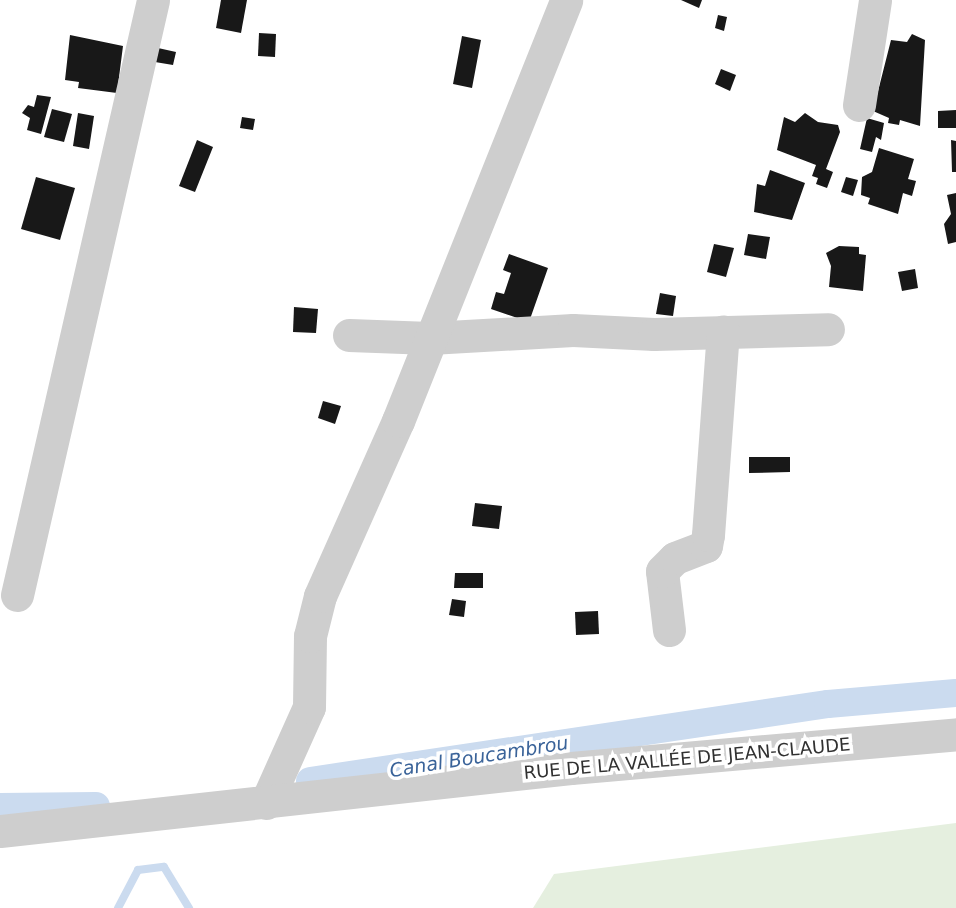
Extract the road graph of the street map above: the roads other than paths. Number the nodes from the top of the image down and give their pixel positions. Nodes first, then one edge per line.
1 (566, 0) edge
2 (875, 0) edge
3 (148, 15) edge
4 (859, 105) dead end
5 (828, 329) dead end
6 (723, 332) junction
7 (349, 335) dead end
8 (430, 338) junction
9 (16, 595) dead end
10 (669, 630) dead end
11 (956, 734) edge
12 (267, 803) junction
13 (0, 831) edge

1 - 8 street
2 - 4 street
3 - 9 street
5 - 6 street
6 - 8 street
6 - 10 street
7 - 8 street
8 - 12 street
11 - 12 street, RUE DE LA VALLÉE DE JEAN-CLAUDE
12 - 13 street, RUE DE LA VALLÉE DE JEAN-CLAUDE

